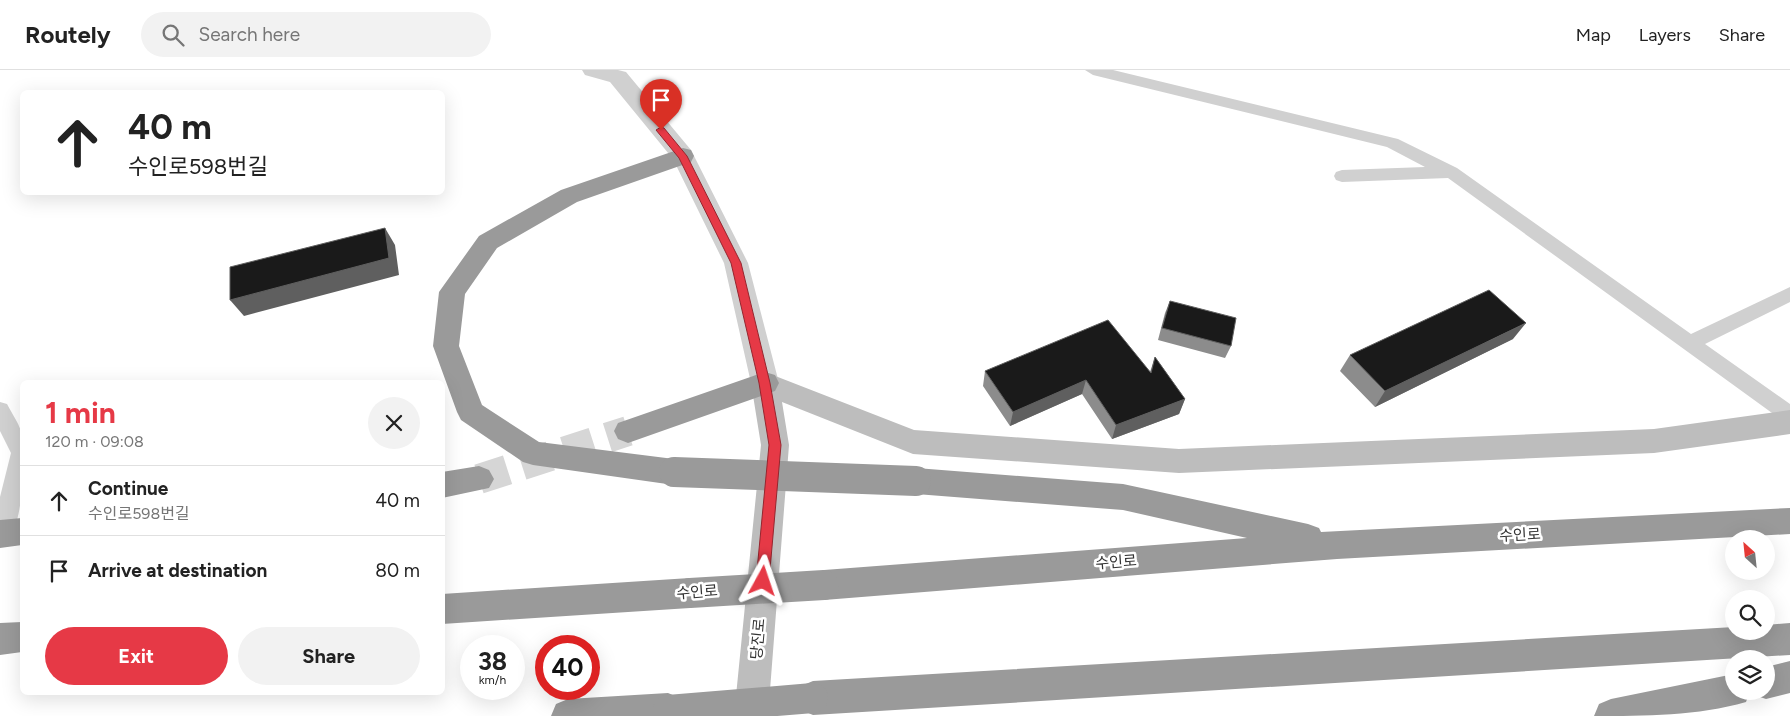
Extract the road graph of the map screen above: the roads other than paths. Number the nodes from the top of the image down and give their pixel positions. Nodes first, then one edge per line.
1 (593, 70) edge
2 (1093, 70) edge
3 (683, 156) junction
4 (1451, 172) junction
5 (1342, 176) dead end
6 (1790, 294) edge
7 (1689, 343) junction
8 (765, 383) junction
9 (0, 410) edge
10 (1790, 415) edge
11 (1790, 422) edge
12 (628, 431) tunnel mouth
13 (20, 451) edge
14 (20, 459) edge
15 (479, 480) tunnel mouth
16 (445, 485) edge
17 (1790, 521) edge
18 (8, 534) edge
19 (1337, 545) junction
20 (445, 609) edge
21 (20, 637) edge
22 (0, 638) edge
23 (1790, 639) edge
24 (1790, 677) edge
25 (1775, 680) edge
26 (1725, 692) edge
27 (568, 716) edge
28 (751, 716) edge
29 (1611, 716) edge

1 - 3 street
2 - 4 lane
3 - 8 street
3 - 19 highway, bridge
4 - 5 lane
4 - 7 lane
6 - 7 lane
7 - 10 lane
8 - 11 street
8 - 12 highway
8 - 28 street, 당진로
9 - 13 lane
14 - 18 lane
15 - 16 highway
17 - 19 highway, 수인로
19 - 20 highway, 수인로, bridge
21 - 22 highway
23 - 27 highway, bridge
24 - 25 highway
26 - 29 highway

